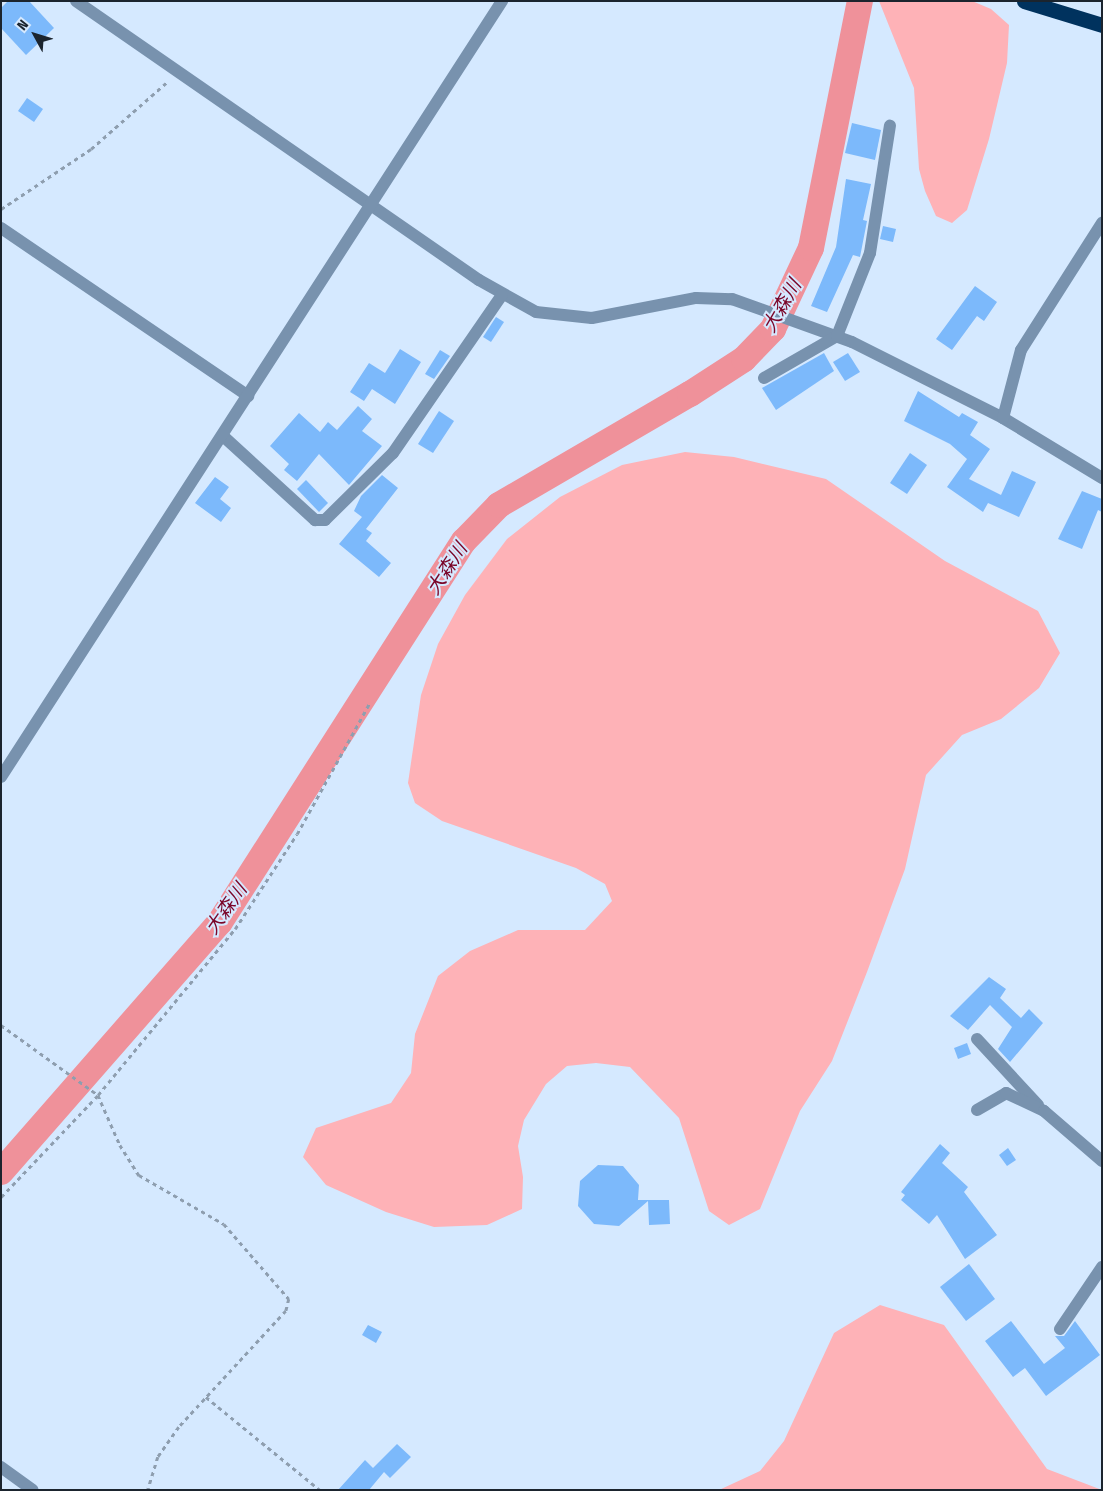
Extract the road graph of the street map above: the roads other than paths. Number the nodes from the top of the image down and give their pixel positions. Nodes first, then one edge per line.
1 (76, 1) edge
2 (502, 1) edge
3 (1024, 1) edge
4 (1102, 25) edge
5 (890, 126) dead end
6 (370, 205) junction
7 (1102, 223) edge
8 (1, 228) edge
9 (502, 295) junction
10 (837, 336) junction
11 (764, 378) dead end
12 (248, 396) junction
13 (1003, 418) junction
14 (223, 436) junction
15 (1102, 478) edge
16 (1, 777) edge
17 (977, 1039) dead end
18 (977, 1110) dead end
19 (1044, 1111) junction
20 (1102, 1161) edge
21 (1102, 1267) edge
22 (1060, 1329) dead end
23 (1, 1467) edge
24 (34, 1490) edge

1 - 6 street
2 - 6 street
3 - 4 highway
5 - 10 street
6 - 9 street
6 - 12 street
7 - 13 street
8 - 12 street
9 - 10 street
9 - 14 street
10 - 11 street
10 - 13 street
12 - 14 street
13 - 15 street
14 - 16 street
17 - 19 street
18 - 19 street
19 - 20 street
21 - 22 street
23 - 24 street

